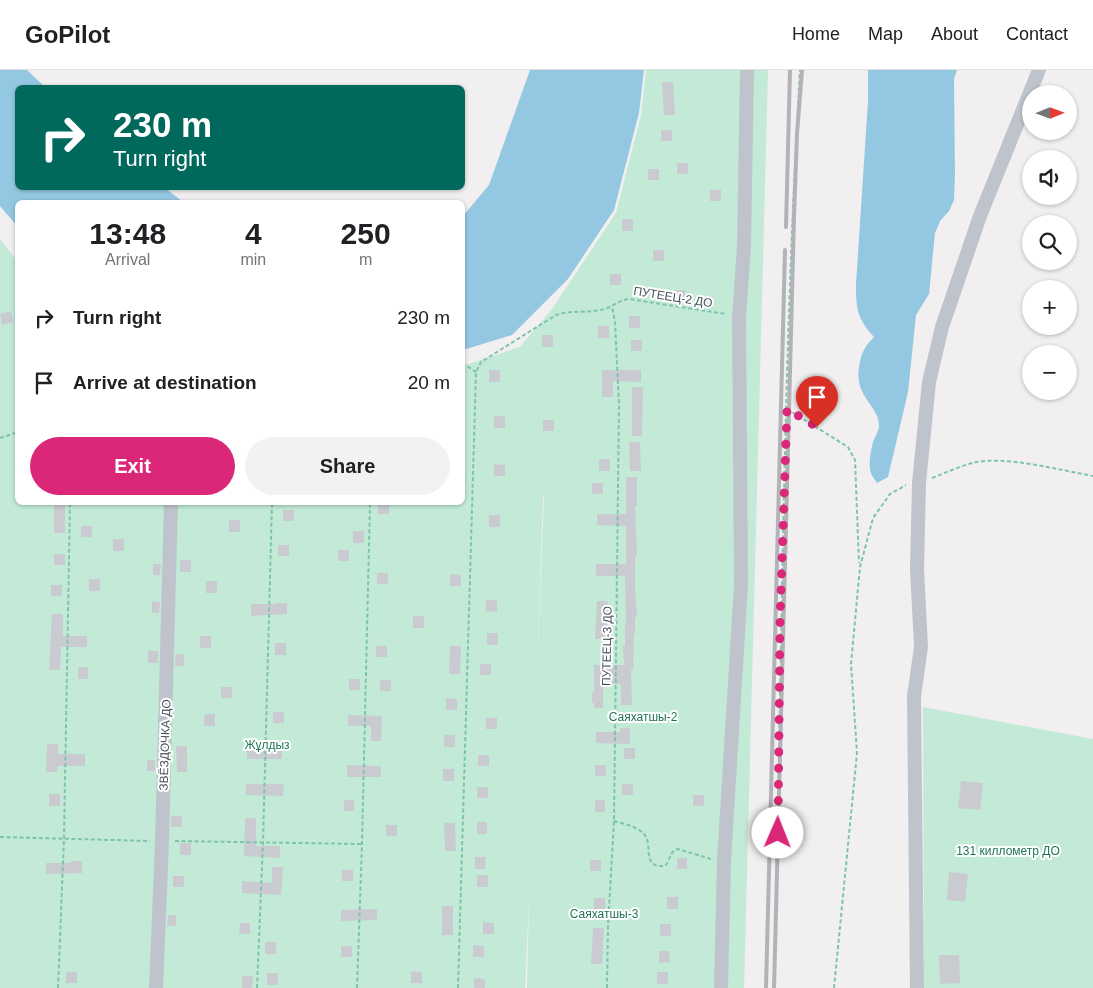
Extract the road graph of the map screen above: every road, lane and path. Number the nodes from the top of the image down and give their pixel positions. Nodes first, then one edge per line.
1 (747, 70) edge
2 (800, 70) edge
3 (1039, 70) edge
4 (612, 305) junction
5 (739, 317) junction
6 (465, 365) edge
7 (476, 372) junction
8 (787, 409) junction
9 (15, 433) edge
10 (0, 438) edge
11 (1093, 476) edge
12 (919, 483) junction
13 (70, 505) edge
14 (171, 505) edge
15 (272, 505) edge
16 (370, 505) edge
17 (860, 567) junction
18 (614, 821) junction
19 (0, 837) edge
20 (64, 838) junction
21 (162, 841) junction
22 (263, 842) junction
23 (362, 844) junction
24 (724, 861) junction
25 (58, 988) edge
26 (156, 988) edge
27 (257, 988) edge
28 (357, 988) edge
29 (458, 988) edge
30 (607, 988) edge
31 (721, 988) edge
32 (774, 988) edge
33 (834, 988) edge
34 (917, 988) edge

1 - 5 street
2 - 8 path
3 - 12 street
4 - 5 path, ПУТЕЕЦ-2 ДО
4 - 7 path, ПУТЕЕЦ-2 ДО
4 - 18 path, ПУТЕЕЦ-3 ДО
5 - 24 street
6 - 7 path
7 - 29 path
8 - 17 path
8 - 32 path
9 - 10 path
11 - 12 path
12 - 17 path
12 - 34 street
13 - 20 path
14 - 21 street, ЗВЁЗДОЧКА ДО
15 - 22 path
16 - 23 path
17 - 33 path
18 - 24 path
18 - 30 path, ПУТЕЕЦ-3 ДО
19 - 20 path
20 - 21 path
20 - 25 path
21 - 22 path
21 - 26 street, ЗВЁЗДОЧКА ДО
22 - 23 path
22 - 27 path
23 - 28 path
24 - 31 street

